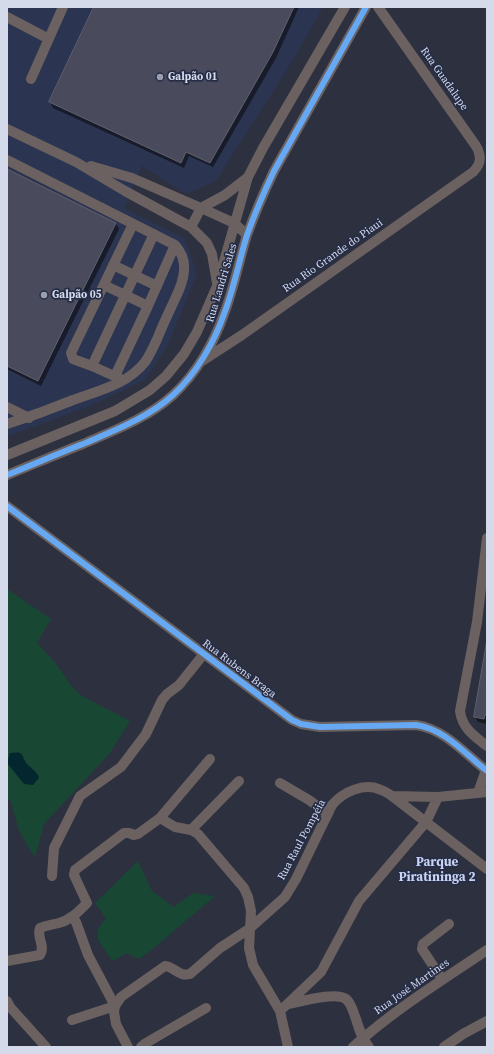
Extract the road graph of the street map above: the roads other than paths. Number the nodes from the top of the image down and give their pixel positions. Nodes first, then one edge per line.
1 (64, 7) edge
2 (345, 7) edge
3 (366, 7) edge
4 (378, 7) edge
5 (7, 17) edge
6 (49, 39) junction
7 (31, 79) dead end
8 (7, 129) edge
9 (7, 160) edge
10 (76, 162) junction
11 (478, 167) joint
12 (248, 177) junction
13 (201, 208) junction
14 (234, 223) junction
15 (133, 224) junction
16 (191, 227) junction
17 (154, 234) junction
18 (247, 235) junction
19 (175, 245) junction
20 (113, 265) junction
21 (134, 276) junction
22 (104, 285) junction
23 (157, 286) junction
24 (217, 286) junction
25 (230, 293) junction
26 (125, 295) junction
27 (148, 306) junction
28 (200, 362) junction
29 (92, 366) junction
30 (119, 378) junction
31 (7, 407) edge
32 (29, 418) junction
33 (7, 424) edge
34 (7, 454) edge
35 (7, 475) edge
36 (7, 506) edge
37 (487, 538) edge
38 (482, 622) edge
39 (203, 655) junction
40 (487, 746) edge
41 (210, 759) dead end
42 (486, 771) edge
43 (239, 781) dead end
44 (280, 783) dead end
45 (482, 793) edge
46 (392, 796) junction
47 (438, 797) junction
48 (328, 814) junction
49 (160, 818) junction
50 (426, 822) junction
51 (191, 830) junction
52 (487, 869) edge
53 (52, 876) dead end
54 (73, 917) junction
55 (449, 924) dead end
56 (250, 930) junction
57 (487, 950) edge
58 (7, 961) edge
59 (442, 979) junction
60 (7, 1001) edge
61 (115, 1006) junction
62 (284, 1007) junction
63 (206, 1008) dead end
64 (72, 1020) dead end
65 (487, 1021) edge
66 (363, 1038) junction
67 (46, 1047) edge
68 (128, 1047) edge
69 (141, 1047) edge
70 (287, 1047) edge
71 (353, 1047) edge
72 (369, 1047) edge
73 (444, 1047) edge

1 - 6 street
2 - 12 street, Rua Landri Sales
3 - 18 street, Rua Landri Sales
4 - 11 street, Rua Guadalupe
5 - 6 street
6 - 7 street
8 - 10 street
9 - 15 street
10 - 13 street
10 - 16 street
11 - 28 street, Rua Rio Grande do Piaui
12 - 13 street
12 - 14 street, Rua Landri Sales
13 - 14 street
13 - 16 street
14 - 18 street
14 - 24 street, Rua Landri Sales
15 - 17 street
15 - 20 street
16 - 24 street
17 - 19 street
17 - 21 street
18 - 25 street, Rua Landri Sales
19 - 23 street
19 - 30 street
20 - 21 street
20 - 22 street
21 - 23 street
21 - 26 street
22 - 26 street
22 - 29 street
23 - 27 street
24 - 25 street
24 - 34 street, Rua Landri Sales
25 - 28 street, Rua Landri Sales
26 - 27 street
26 - 29 street
27 - 30 street
28 - 35 street, Rua Landri Sales
29 - 30 street
30 - 32 street
31 - 32 street
32 - 33 street
36 - 39 street, Rua Rubens Braga
37 - 38 street
38 - 40 street
39 - 42 street, Rua Rubens Braga
39 - 53 street
41 - 49 street
42 - 45 street
43 - 51 street
44 - 48 street
45 - 47 street
46 - 47 street
46 - 48 street, Rua Raul Pompéia
46 - 50 street, Rua Raul Pompéia
47 - 50 street
48 - 56 street, Rua Raul Pompéia
49 - 51 street
49 - 54 street
50 - 52 street, Rua Raul Pompéia
50 - 62 street
51 - 56 street
54 - 58 street
54 - 61 street
55 - 59 street
56 - 61 street, Rua Raul Pompéia
56 - 62 street
57 - 59 street, Rua José Martines
59 - 66 street, Rua José Martines
60 - 67 street
61 - 64 street
61 - 68 street
62 - 66 street
62 - 70 street
63 - 69 street
65 - 73 street
66 - 71 street, Rua José Martines
66 - 72 street

